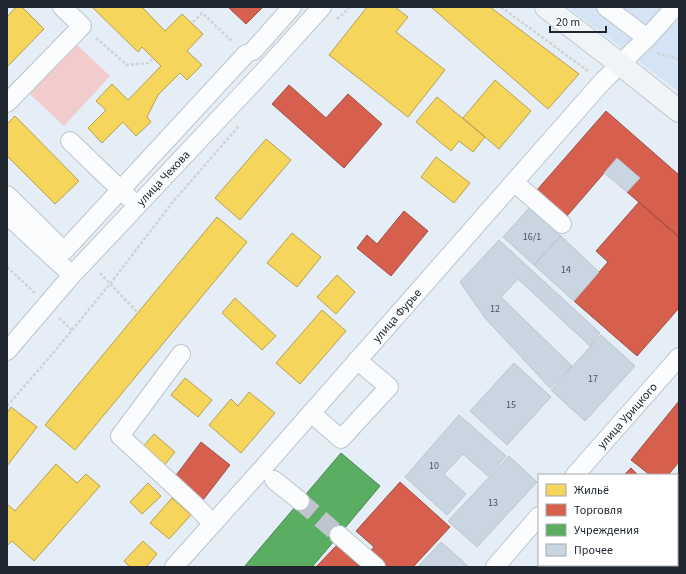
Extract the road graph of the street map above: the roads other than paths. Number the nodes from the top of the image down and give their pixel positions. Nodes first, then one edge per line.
1 (62, 7) edge
2 (292, 7) edge
3 (322, 7) edge
4 (546, 7) edge
5 (606, 7) edge
6 (676, 7) edge
7 (647, 38) junction
8 (620, 64) junction
9 (7, 103) edge
10 (679, 111) edge
11 (70, 141) dead end
12 (514, 182) junction
13 (120, 190) junction
14 (7, 195) edge
15 (137, 206) junction
16 (7, 215) edge
17 (562, 224) dead end
18 (72, 275) junction
19 (7, 351) edge
20 (181, 354) dead end
21 (679, 357) edge
22 (357, 360) junction
23 (311, 413) junction
24 (576, 474) edge
25 (274, 480) dead end
26 (300, 501) tunnel mouth
27 (538, 517) edge
28 (213, 524) junction
29 (339, 535) tunnel mouth
30 (174, 567) edge
31 (376, 567) edge
32 (495, 567) edge

1 - 9 street
2 - 13 street
3 - 15 street, улица Чехова
4 - 8 main road
5 - 7 street
6 - 7 street, улица Фурье
7 - 8 street, улица Фурье
8 - 10 main road
8 - 12 street, улица Фурье
11 - 13 street
12 - 17 street
12 - 22 street, улица Фурье
13 - 14 street
13 - 15 street
15 - 18 street, улица Чехова
16 - 18 street
18 - 19 street, улица Чехова
20 - 28 street
21 - 24 street, улица Урицкого
22 - 23 street, улица Фурье
22 - 23 street
23 - 28 street, улица Фурье
25 - 26 street
27 - 32 street
28 - 30 street, улица Фурье
29 - 31 street

